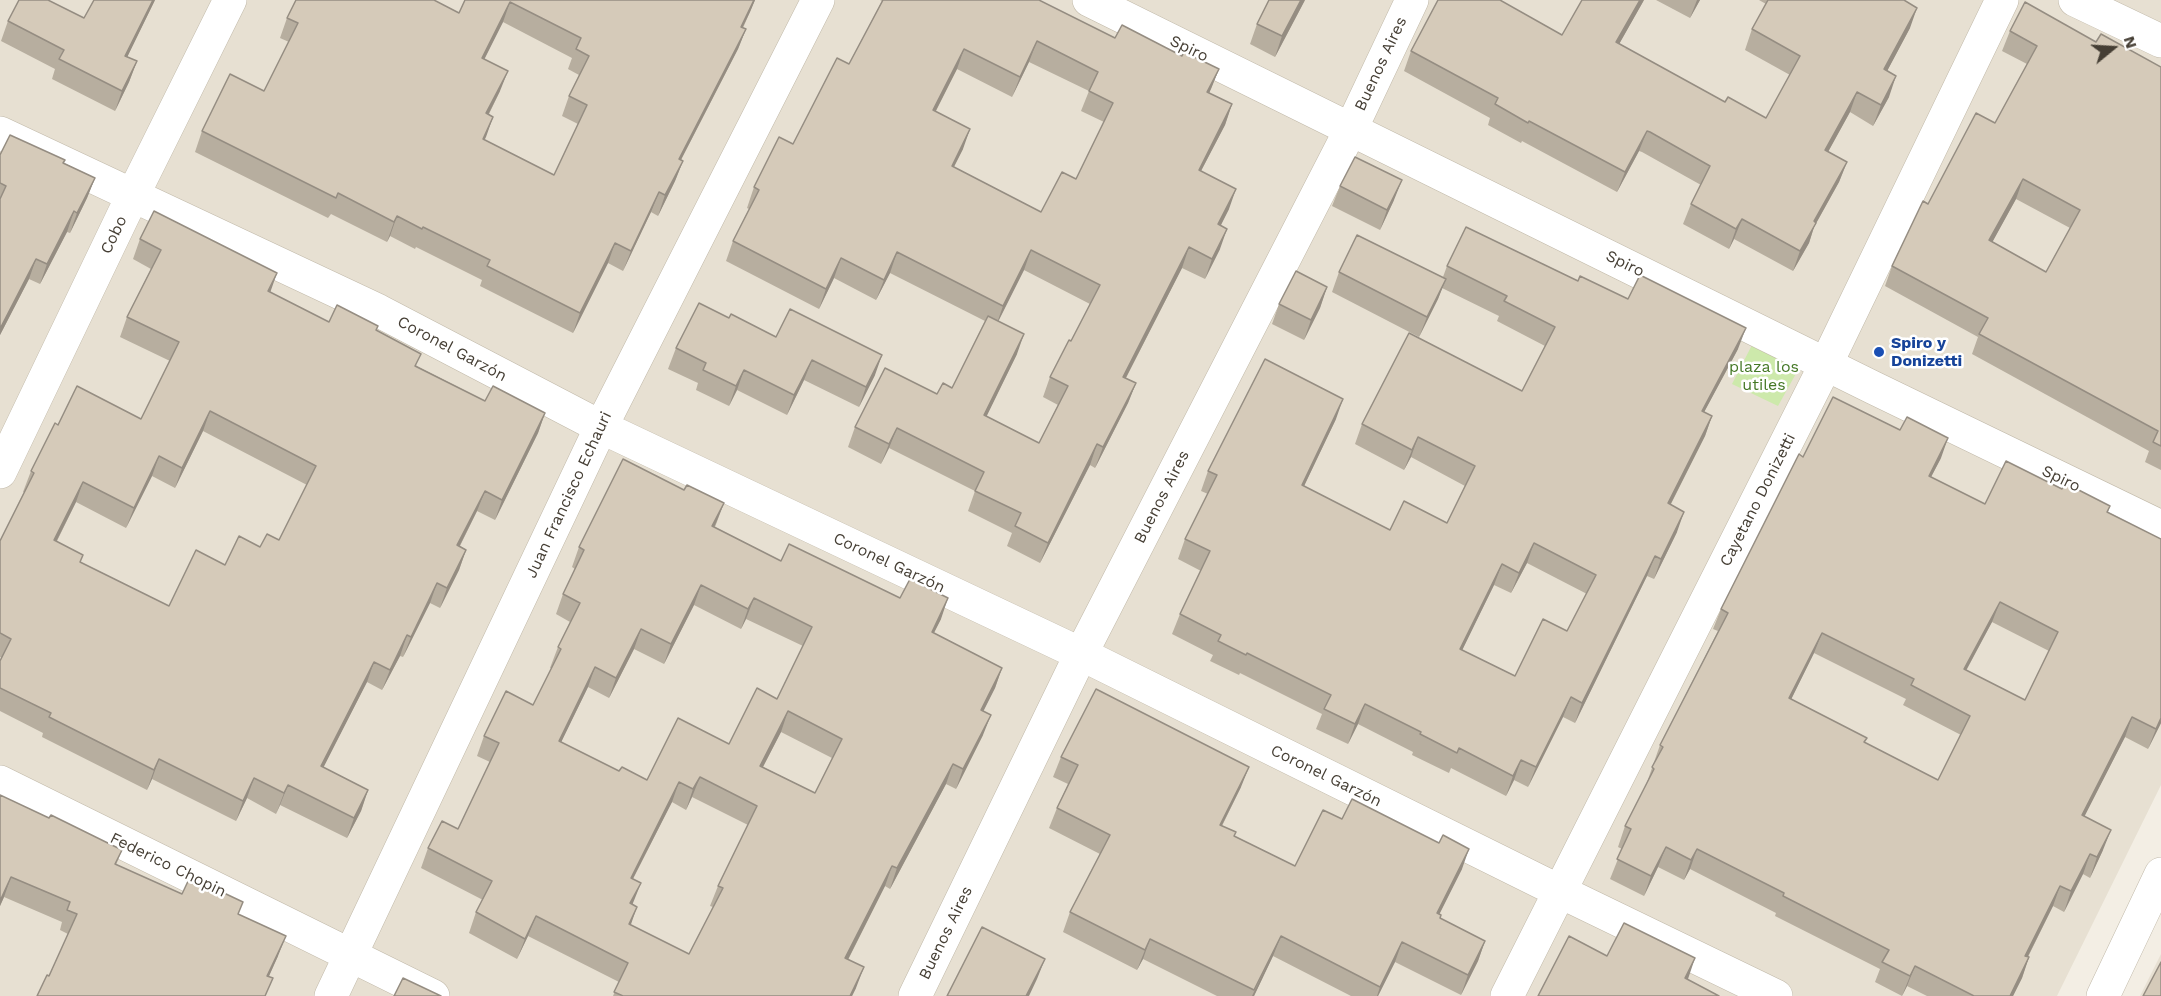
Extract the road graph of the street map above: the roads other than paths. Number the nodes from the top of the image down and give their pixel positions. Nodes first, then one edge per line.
1 (230, 0) edge
2 (818, 0) edge
3 (1089, 0) edge
4 (1412, 0) edge
5 (2002, 0) edge
6 (2075, 0) edge
7 (2161, 42) edge
8 (1351, 129) junction
9 (0, 133) edge
10 (132, 197) junction
11 (1826, 364) junction
12 (601, 427) junction
13 (0, 472) edge
14 (2161, 527) edge
15 (1081, 654) junction
16 (0, 782) edge
17 (2161, 874) edge
18 (1561, 892) junction
19 (351, 956) junction
20 (332, 996) edge
21 (433, 996) edge
22 (915, 996) edge
23 (1507, 996) edge
24 (1776, 996) edge
25 (2103, 996) edge

1 - 10 street, Cobo
2 - 12 street, Juan Francisco Echauri
3 - 8 street, Spiro
4 - 8 street, Buenos Aires
5 - 11 street, Cayetano Donizetti
6 - 7 street
8 - 11 street, Spiro
8 - 15 street, Buenos Aires
9 - 10 street, Coronel Garzón
10 - 12 street, Coronel Garzón
10 - 13 street, Cobo
11 - 14 street, Spiro
11 - 18 street, Cayetano Donizetti
12 - 15 street, Coronel Garzón
12 - 19 street, Juan Francisco Echauri
15 - 18 street, Coronel Garzón
15 - 22 street, Buenos Aires
16 - 19 street, Federico Chopin
17 - 25 street
18 - 23 street, Cayetano Donizetti
18 - 24 street, Coronel Garzón
19 - 20 street, Juan Francisco Echauri
19 - 21 street, Federico Chopin

